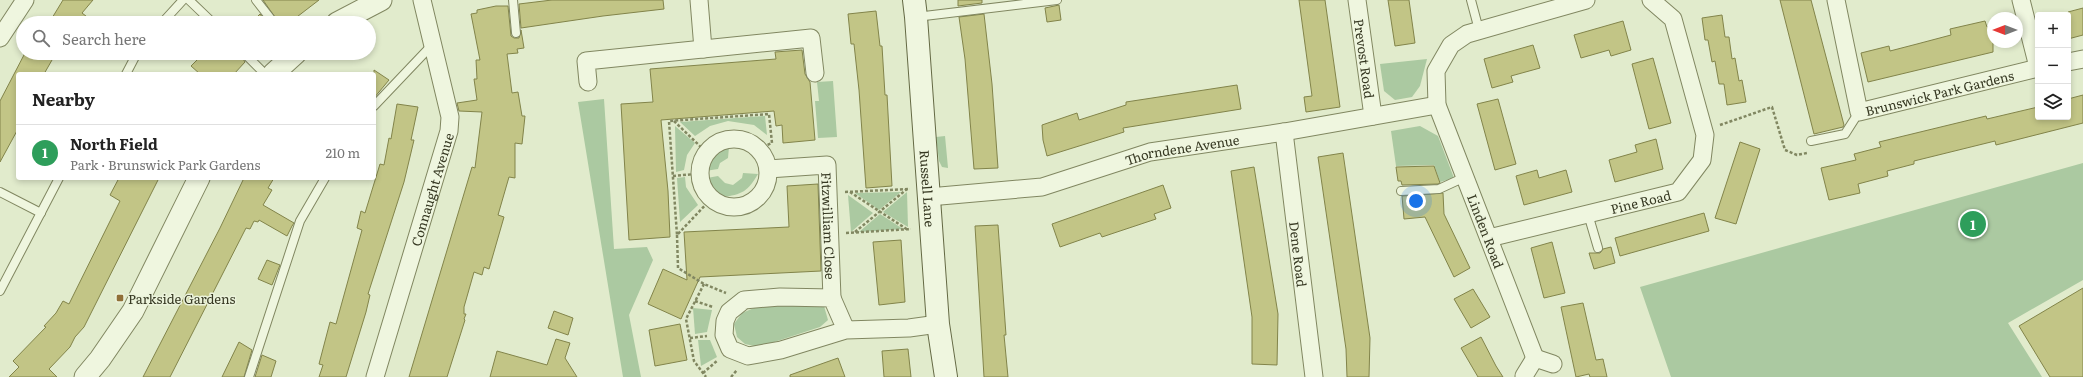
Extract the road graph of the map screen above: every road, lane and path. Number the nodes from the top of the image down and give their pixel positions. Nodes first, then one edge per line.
1 (25, 0) edge
2 (183, 0) edge
3 (189, 0) edge
4 (256, 0) edge
5 (381, 0) edge
6 (422, 0) edge
7 (513, 0) edge
8 (699, 0) edge
9 (1057, 0) edge
10 (1357, 0) edge
11 (1471, 0) edge
12 (1586, 0) edge
13 (1652, 0) edge
14 (1836, 0) edge
15 (2021, 0) edge
16 (915, 8) edge
17 (168, 16) edge
18 (206, 16) edge
19 (269, 16) edge
20 (350, 16) edge
21 (1479, 30) junction
22 (516, 33) dead end
23 (0, 38) edge
24 (432, 45) junction
25 (703, 49) junction
26 (2035, 55) edge
27 (2083, 59) edge
28 (133, 60) edge
29 (251, 60) edge
30 (288, 60) edge
31 (2071, 61) edge
32 (2035, 68) edge
33 (127, 72) edge
34 (263, 72) edge
35 (275, 72) edge
36 (815, 73) dead end
37 (588, 82) dead end
38 (376, 104) edge
39 (1436, 105) junction
40 (1859, 112) junction
41 (1373, 116) junction
42 (674, 120) junction
43 (1704, 130) junction
44 (1284, 132) junction
45 (1814, 141) joint
46 (753, 151) junction
47 (706, 152) junction
48 (768, 169) junction
49 (702, 173) junction
50 (672, 176) junction
51 (1465, 177) junction
52 (58, 180) edge
53 (198, 180) edge
54 (324, 180) edge
55 (907, 190) junction
56 (0, 192) edge
57 (850, 192) junction
58 (1401, 192) dead end
59 (828, 193) junction
60 (929, 193) junction
61 (711, 199) junction
62 (880, 212) junction
63 (41, 213) junction
64 (1588, 214) junction
65 (931, 228) junction
66 (908, 230) junction
67 (855, 233) junction
68 (830, 234) junction
69 (677, 235) junction
70 (1489, 238) junction
71 (1598, 248) dead end
72 (704, 284) junction
73 (0, 291) edge
74 (832, 298) junction
75 (744, 300) junction
76 (938, 324) junction
77 (846, 330) junction
78 (1535, 358) junction
79 (1553, 364) dead end
80 (1524, 376) edge
81 (85, 377) edge
82 (249, 377) edge
83 (375, 377) edge
84 (706, 377) edge
85 (946, 377) edge
86 (1314, 377) edge

1 - 23 street
2 - 17 lane
3 - 18 lane
4 - 19 lane
5 - 20 street
6 - 24 street, Connaught Avenue
7 - 22 lane
8 - 25 street
9 - 16 lane
10 - 41 street, Prevost Road
11 - 21 lane
12 - 21 street
13 - 43 street, Pine Road
14 - 40 street, Brunswick Park Gardens
15 - 26 street, Brunswick Park Gardens
16 - 60 main road, Russell Lane
21 - 39 street
24 - 38 lane
24 - 83 street, Connaught Avenue
25 - 36 street
25 - 37 street
27 - 31 street
28 - 33 lane
29 - 34 lane
30 - 35 street
32 - 40 street, Brunswick Park Gardens
39 - 41 street, Thorndene Avenue
39 - 51 street, Linden Road
40 - 45 lane
41 - 44 street, Thorndene Avenue
42 - 46 path
42 - 47 path
42 - 50 path
43 - 45 path
43 - 64 street, Pine Road
44 - 60 street, Thorndene Avenue
44 - 86 street, Dene Road
46 - 47 street
46 - 48 street
47 - 49 street
48 - 59 street, Fitzwilliam Close
48 - 61 street
49 - 50 path
49 - 61 street
50 - 69 path
51 - 58 lane
51 - 70 street, Linden Road
52 - 63 lane
53 - 81 street
54 - 82 lane
55 - 57 path
55 - 60 path
55 - 62 path
56 - 63 lane
57 - 59 path
57 - 62 path
59 - 68 street, Fitzwilliam Close
60 - 65 main road, Russell Lane
61 - 69 path
62 - 66 path
62 - 67 path
63 - 73 lane
64 - 70 street, Pine Road
64 - 71 lane
65 - 66 path
65 - 76 main road, Russell Lane
66 - 67 path
67 - 68 path
68 - 74 street, Fitzwilliam Close
69 - 72 path
70 - 78 street, Linden Road
72 - 75 path
72 - 84 path
74 - 75 street
74 - 77 street
75 - 77 street
76 - 77 street
76 - 85 main road, Russell Lane
78 - 79 street
78 - 80 street

